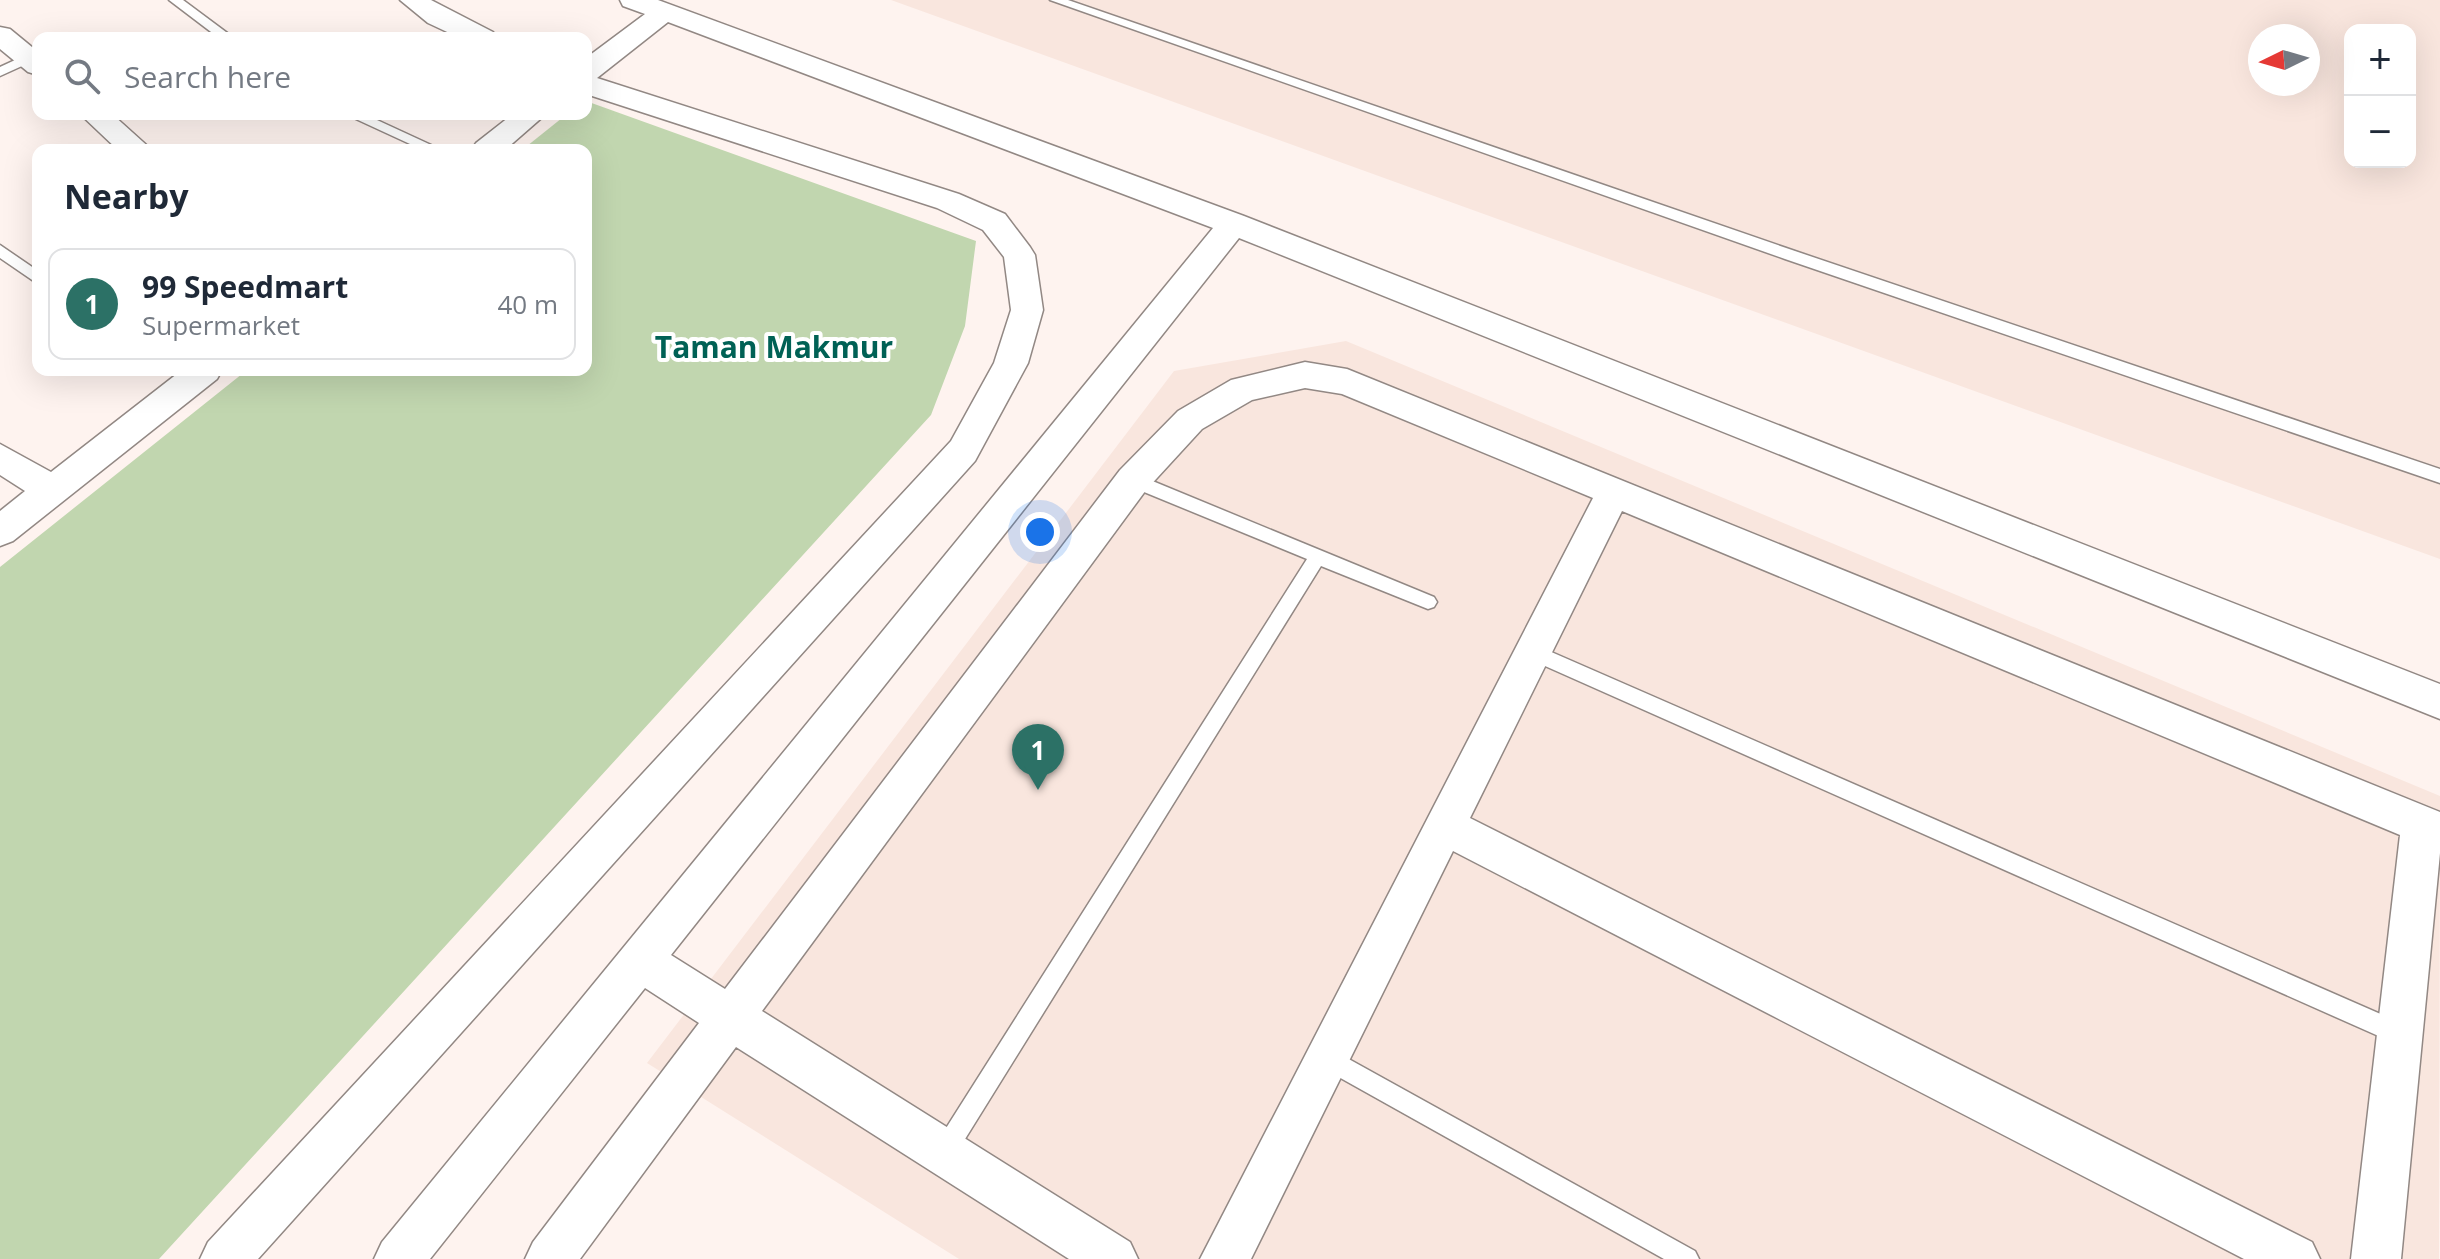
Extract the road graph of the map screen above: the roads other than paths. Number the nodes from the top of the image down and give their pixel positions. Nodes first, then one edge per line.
1 (175, 0) edge
2 (413, 0) edge
3 (633, 0) edge
4 (1056, 0) edge
5 (664, 12) junction
6 (219, 32) edge
7 (470, 32) edge
8 (0, 35) edge
9 (32, 61) edge
10 (32, 62) edge
11 (592, 67) edge
12 (0, 72) edge
13 (592, 86) edge
14 (101, 120) edge
15 (366, 120) edge
16 (524, 120) edge
17 (130, 144) edge
18 (421, 144) edge
19 (494, 144) edge
20 (1233, 224) junction
21 (0, 250) edge
22 (32, 274) edge
23 (196, 376) edge
24 (0, 458) edge
25 (2440, 476) edge
26 (1133, 480) junction
27 (52, 490) junction
28 (1614, 492) junction
29 (0, 531) edge
30 (1318, 556) junction
31 (1428, 602) dead end
32 (1533, 652) junction
33 (2440, 702) edge
34 (1445, 826) junction
35 (2431, 829) edge
36 (640, 960) junction
37 (732, 1018) junction
38 (2400, 1034) junction
39 (1327, 1058) junction
40 (944, 1152) junction
41 (225, 1259) edge
42 (399, 1259) edge
43 (550, 1259) edge
44 (1113, 1259) edge
45 (1225, 1259) edge
46 (1687, 1259) edge
47 (2295, 1259) edge
48 (2376, 1259) edge

1 - 6 lane
2 - 7 street
3 - 5 street
4 - 25 lane
5 - 11 street
5 - 20 street
8 - 9 street
10 - 12 lane
13 - 41 street
14 - 17 street
15 - 18 lane
16 - 19 street
20 - 33 street
20 - 36 street
21 - 22 lane
23 - 27 street
24 - 27 street
26 - 28 street
26 - 30 lane
26 - 37 street
27 - 29 street
28 - 32 street
28 - 35 street
30 - 31 lane
30 - 40 lane
32 - 34 street
32 - 38 lane
34 - 39 street
34 - 47 street
35 - 38 street
36 - 37 street
36 - 42 street
37 - 40 street
37 - 43 street
38 - 48 street
39 - 45 street
39 - 46 lane
40 - 44 street

